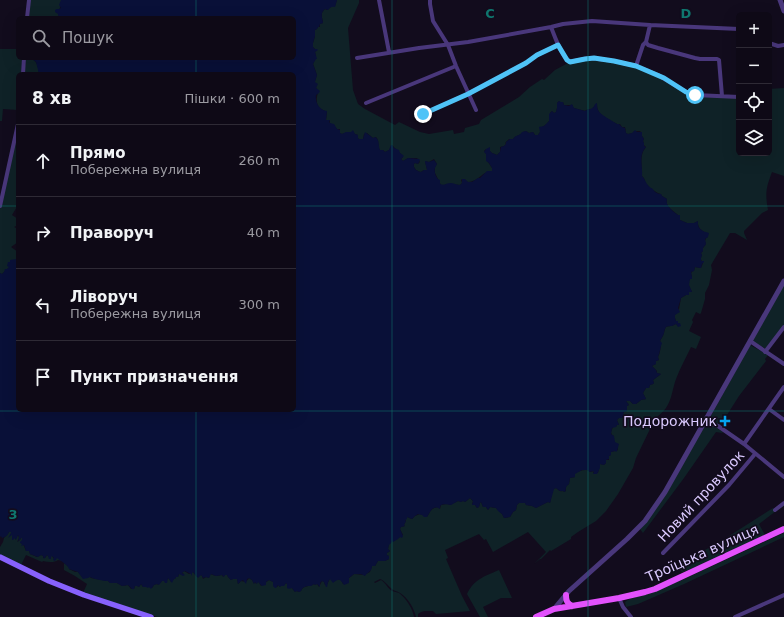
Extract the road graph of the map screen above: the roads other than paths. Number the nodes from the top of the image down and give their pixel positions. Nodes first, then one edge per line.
1 (29, 0) edge
2 (379, 0) edge
3 (430, 0) edge
4 (780, 0) edge
5 (784, 11) edge
6 (27, 16) edge
7 (650, 25) junction
8 (551, 27) junction
9 (736, 29) edge
10 (646, 42) junction
11 (772, 44) edge
12 (448, 45) junction
13 (558, 45) junction
14 (784, 46) edge
15 (389, 52) junction
16 (357, 58) dead end
17 (24, 60) edge
18 (456, 66) junction
19 (636, 66) junction
20 (23, 72) edge
21 (468, 94) junction
22 (722, 96) junction
23 (736, 97) edge
24 (366, 103) dead end
25 (476, 110) dead end
26 (423, 114) dead end
27 (16, 133) edge
28 (0, 206) edge
29 (784, 281) edge
30 (784, 327) edge
31 (750, 341) junction
32 (765, 352) junction
33 (784, 364) edge
34 (784, 387) edge
35 (769, 410) junction
36 (784, 420) edge
37 (705, 422) junction
38 (744, 444) junction
39 (755, 454) junction
40 (784, 477) edge
41 (784, 503) edge
42 (775, 510) dead end
43 (784, 529) edge
44 (663, 553) dead end
45 (0, 558) edge
46 (566, 595) junction
47 (784, 595) edge
48 (619, 598) junction
49 (572, 606) junction
50 (552, 613) edge
51 (151, 617) edge
52 (536, 617) edge
53 (631, 617) edge
54 (735, 617) edge

1 - 6 street
2 - 15 street
3 - 12 street
4 - 5 street
7 - 8 street
7 - 9 street
7 - 10 street
8 - 12 street
8 - 13 street
10 - 19 street
10 - 22 street
11 - 14 street
12 - 15 street
12 - 18 street
13 - 19 street
13 - 21 street
15 - 16 street
17 - 20 street
18 - 21 street
18 - 24 street
19 - 22 street
21 - 25 street
21 - 26 street
22 - 23 street
27 - 28 street
29 - 31 street
30 - 32 street
31 - 32 street
31 - 37 street
32 - 33 street
34 - 35 street
35 - 36 street
35 - 38 street
37 - 38 street
37 - 46 street
38 - 39 street
39 - 40 street
39 - 44 street, Новий провулок
41 - 42 street
43 - 48 main road, Троїцька вулиця
45 - 51 main road
46 - 49 main road
46 - 50 street
47 - 54 street
48 - 49 main road, Троїцька вулиця
48 - 53 street
49 - 50 main road, Троїцька вулиця
50 - 52 main road, Троїцька вулиця

